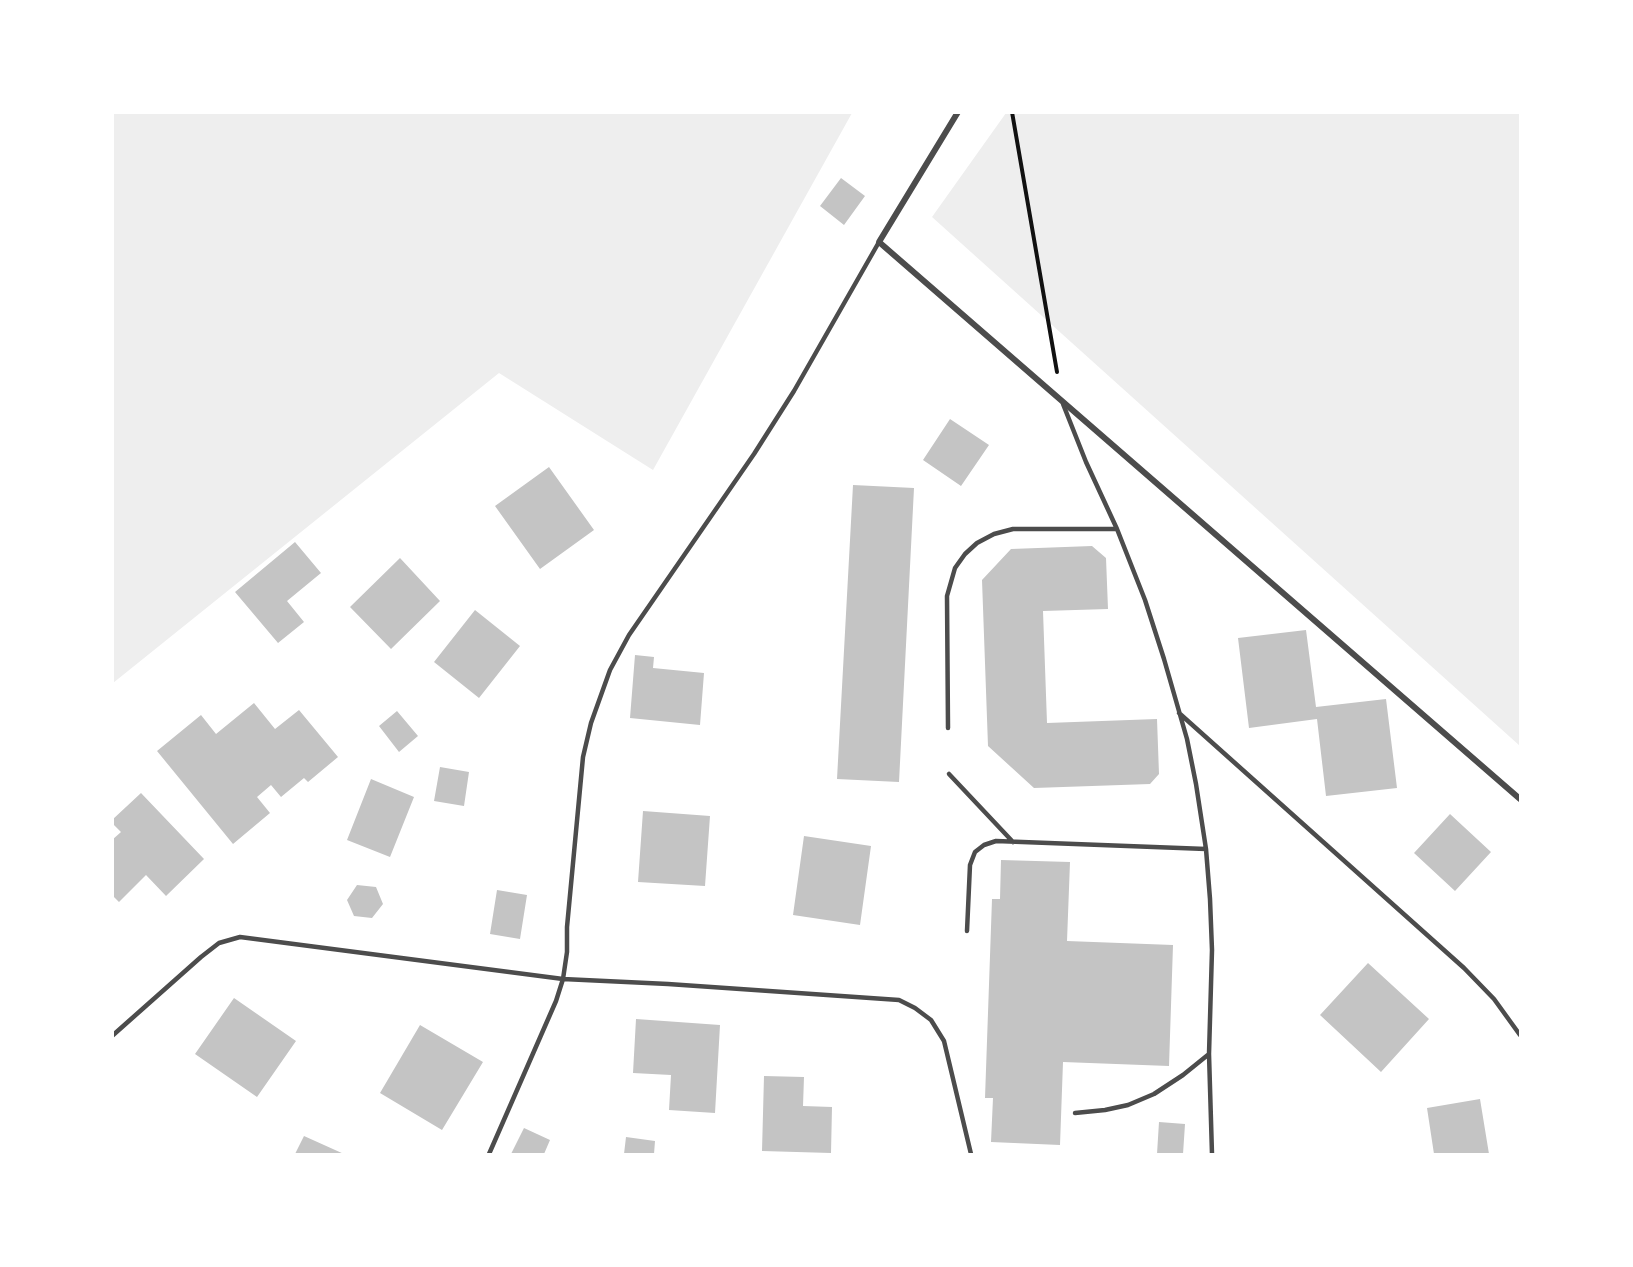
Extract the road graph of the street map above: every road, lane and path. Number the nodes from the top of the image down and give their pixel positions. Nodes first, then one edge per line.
1 (958, 112) edge
2 (1012, 112) edge
3 (879, 242) junction
4 (1063, 402) junction
5 (1117, 529) junction
6 (1179, 713) junction
7 (948, 728) dead end
8 (949, 774) dead end
9 (1521, 799) edge
10 (1012, 842) junction
11 (1206, 849) junction
12 (967, 931) dead end
13 (563, 979) junction
14 (1521, 1035) edge
15 (112, 1036) edge
16 (1209, 1054) junction
17 (1075, 1113) dead end
18 (489, 1155) edge
19 (971, 1155) edge
20 (1212, 1155) edge

1 - 3 street
2 - 4 path
3 - 4 street
3 - 13 lane
4 - 5 lane
4 - 9 street
5 - 6 lane
5 - 7 lane
6 - 11 lane
6 - 14 lane
8 - 10 lane
10 - 11 lane
10 - 12 lane
11 - 16 lane
13 - 15 lane
13 - 18 lane
13 - 19 lane
16 - 17 lane
16 - 20 lane

